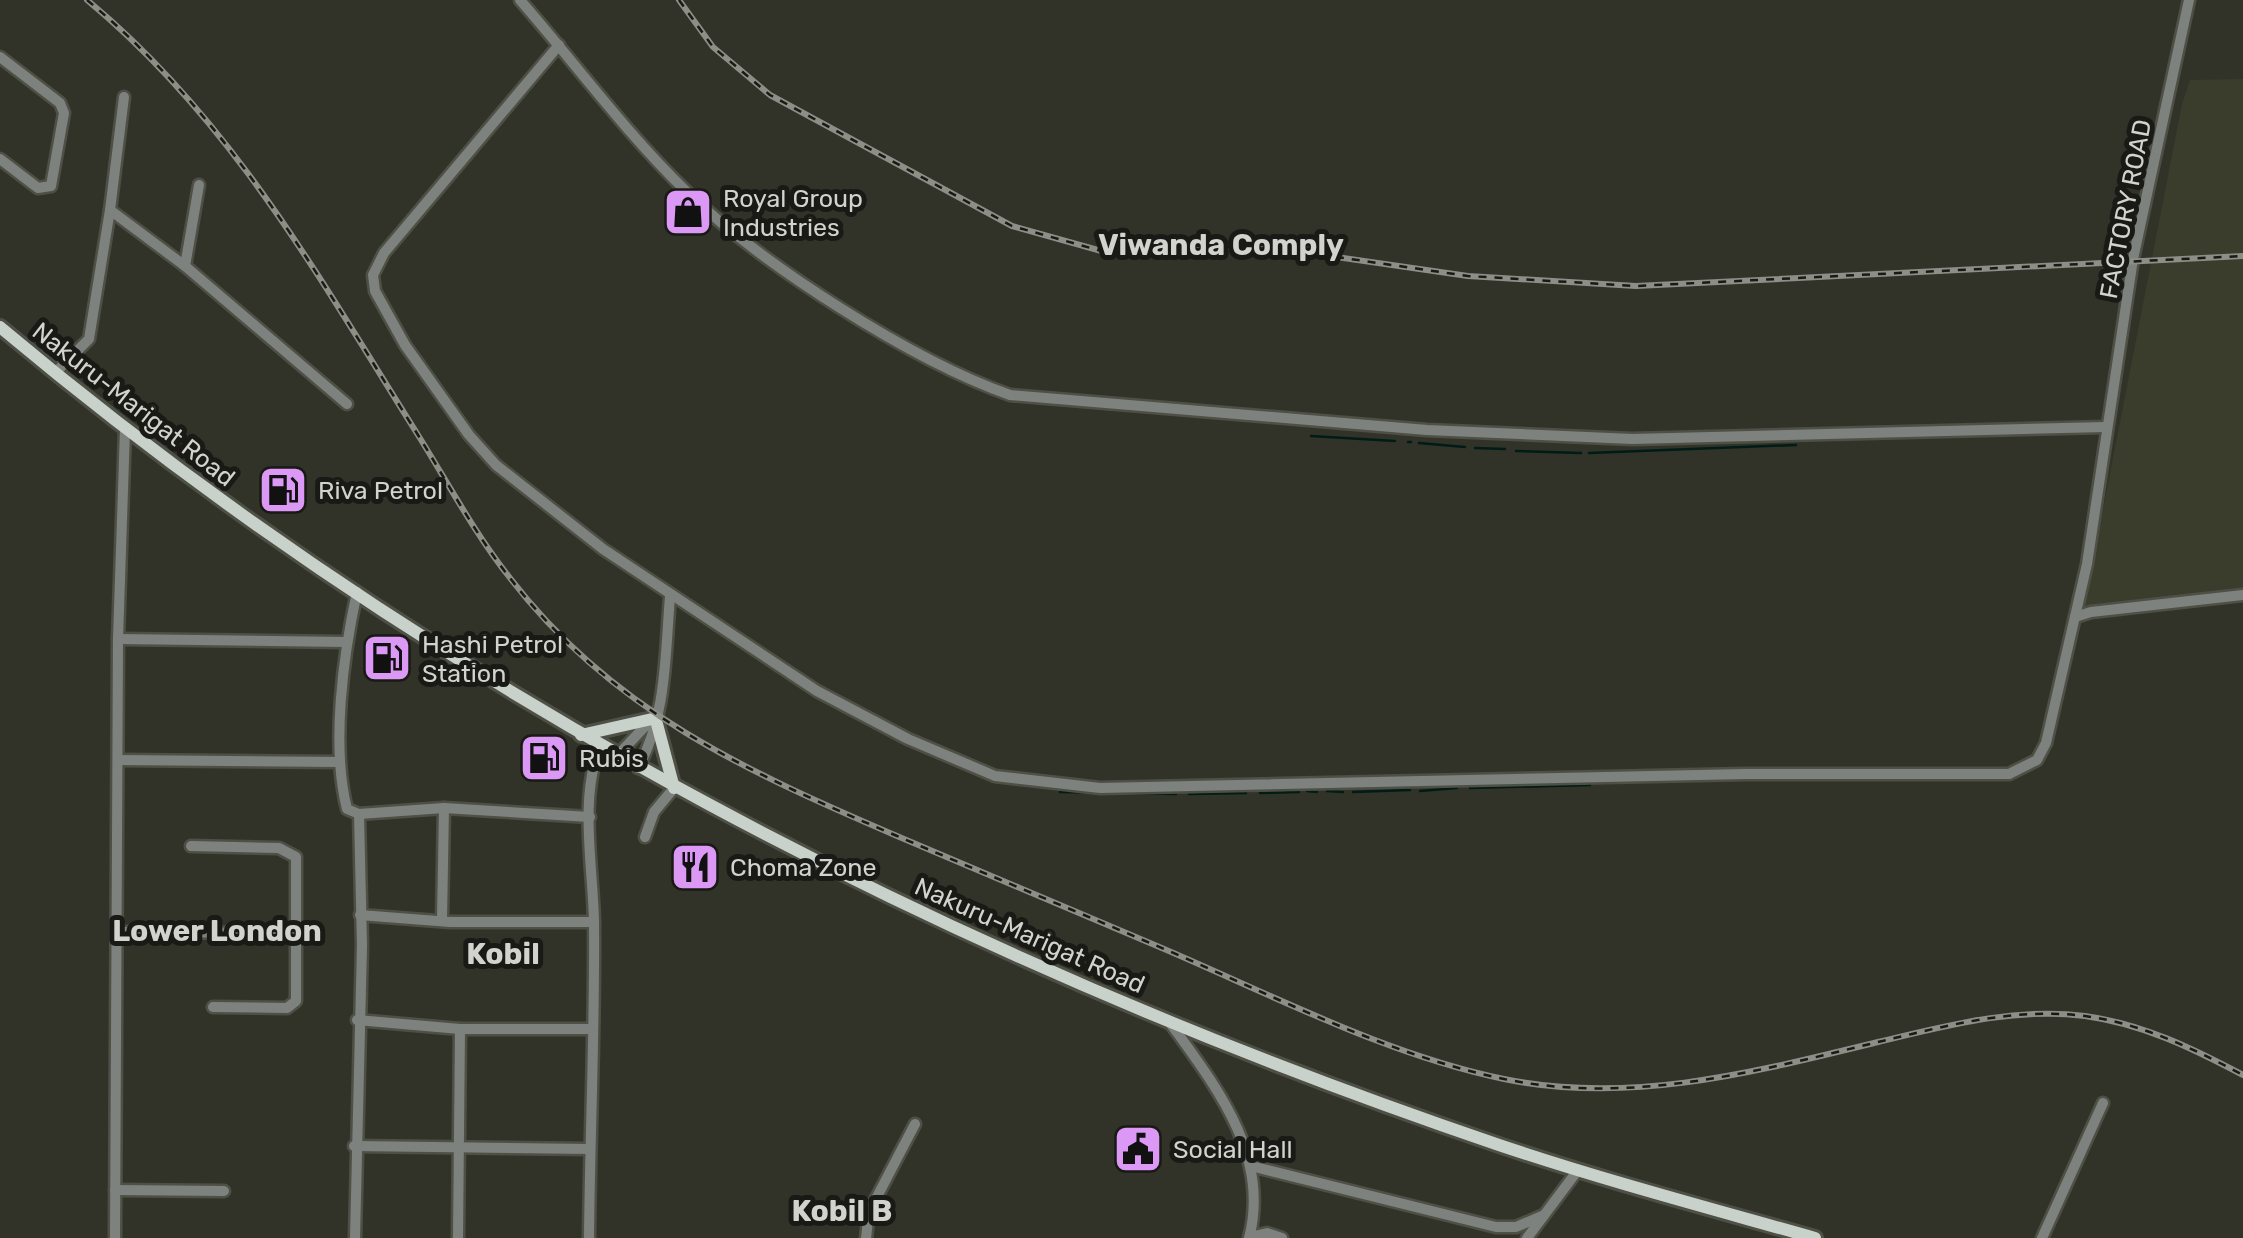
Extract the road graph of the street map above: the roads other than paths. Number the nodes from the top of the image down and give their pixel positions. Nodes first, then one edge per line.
1 (520, 0) edge
2 (2189, 0) edge
3 (559, 45) junction
4 (0, 57) edge
5 (124, 97) dead end
6 (0, 159) edge
7 (199, 185) dead end
8 (110, 210) junction
9 (186, 266) junction
10 (0, 327) edge
11 (55, 373) junction
12 (348, 404) dead end
13 (2105, 428) junction
14 (125, 430) junction
15 (357, 592) junction
16 (2243, 595) edge
17 (670, 597) junction
18 (2076, 617) junction
19 (118, 639) junction
20 (346, 642) junction
21 (656, 719) junction
22 (580, 735) junction
23 (600, 746) junction
24 (616, 756) junction
25 (118, 760) junction
26 (340, 762) junction
27 (638, 768) junction
28 (674, 788) junction
29 (444, 808) junction
30 (359, 814) junction
31 (590, 817) junction
32 (645, 837) dead end
33 (190, 846) dead end
34 (360, 915) junction
35 (442, 919) junction
36 (594, 922) junction
37 (117, 932) junction
38 (296, 933) junction
39 (213, 1006) dead end
40 (358, 1020) junction
41 (1168, 1020) junction
42 (591, 1028) junction
43 (460, 1029) junction
44 (2103, 1104) dead end
45 (916, 1124) dead end
46 (354, 1146) junction
47 (590, 1149) junction
48 (455, 1150) junction
49 (1252, 1166) junction
50 (1578, 1170) junction
51 (115, 1190) junction
52 (224, 1190) dead end
53 (1544, 1216) junction
54 (1249, 1237) edge
55 (115, 1238) edge
56 (354, 1238) edge
57 (458, 1238) edge
58 (589, 1238) edge
59 (866, 1238) edge
60 (1282, 1238) edge
61 (1527, 1238) edge
62 (1815, 1238) edge
63 (2042, 1238) edge

1 - 3 street
2 - 13 street, FACTORY ROAD
3 - 13 street
3 - 17 street, FACTORY ROAD
4 - 6 street
5 - 8 street
7 - 9 street
8 - 9 street
8 - 11 street
9 - 12 street
10 - 11 main road, Nakuru-Marigat Road
11 - 14 main road, Nakuru-Marigat Road
13 - 18 street, FACTORY ROAD
14 - 15 main road, Nakuru-Marigat Road
14 - 19 street
15 - 20 street
15 - 22 main road, Nakuru-Marigat Road
16 - 18 street
17 - 18 street, FACTORY ROAD
17 - 21 street
19 - 20 street
19 - 25 street
20 - 26 street
21 - 22 main road
21 - 24 street
21 - 27 street
21 - 28 main road
22 - 23 main road, Nakuru-Marigat Road
23 - 24 main road, Nakuru-Marigat Road
23 - 31 street
24 - 27 main road, Nakuru-Marigat Road
25 - 26 street
25 - 37 street
26 - 30 street
27 - 28 main road, Nakuru-Marigat Road
28 - 32 street
28 - 41 main road, Nakuru-Marigat Road
29 - 30 street
29 - 31 street
29 - 35 street
30 - 34 street
31 - 36 street
33 - 38 street
34 - 35 street
34 - 40 street
35 - 36 street
36 - 42 street
37 - 38 street
37 - 51 street
38 - 39 street
40 - 43 street
40 - 46 street
41 - 49 street
41 - 50 main road, Nakuru-Marigat Road
42 - 43 street
42 - 47 street
43 - 48 street
44 - 63 street
45 - 59 street
46 - 48 street
46 - 56 street
47 - 48 street
47 - 58 street
48 - 57 street
49 - 53 street
49 - 54 street
50 - 53 street
50 - 62 main road, Nakuru-Marigat Road
51 - 52 street
51 - 55 street
53 - 61 street
54 - 60 street

